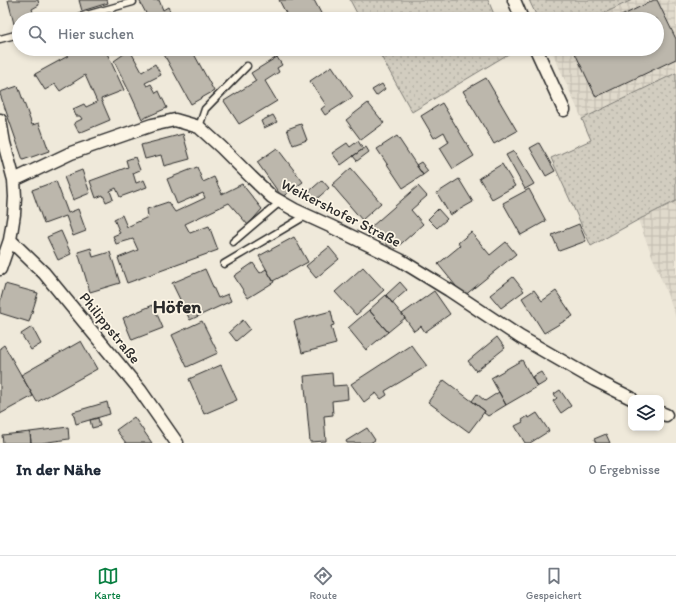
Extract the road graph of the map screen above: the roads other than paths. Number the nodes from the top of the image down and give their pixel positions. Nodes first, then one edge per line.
1 (514, 0) edge
2 (133, 2) dead end
3 (97, 12) edge
4 (519, 12) edge
5 (12, 36) edge
6 (0, 39) edge
7 (539, 56) edge
8 (247, 66) dead end
9 (564, 110) dead end
10 (0, 120) edge
11 (199, 127) junction
12 (14, 180) junction
13 (280, 202) junction
14 (307, 215) junction
15 (10, 240) junction
16 (233, 242) dead end
17 (224, 264) dead end
18 (0, 269) edge
19 (628, 396) edge
20 (177, 443) edge

1 - 4 street
2 - 3 lane
5 - 6 lane
7 - 9 street
8 - 11 lane
10 - 12 street
11 - 12 street, Weikershofer Straße
11 - 13 street, Weikershofer Straße
12 - 15 street
13 - 14 street, Weikershofer Straße
13 - 16 lane
14 - 17 lane
14 - 19 street, Weikershofer Straße
15 - 18 street
15 - 20 street, Philippstraße

